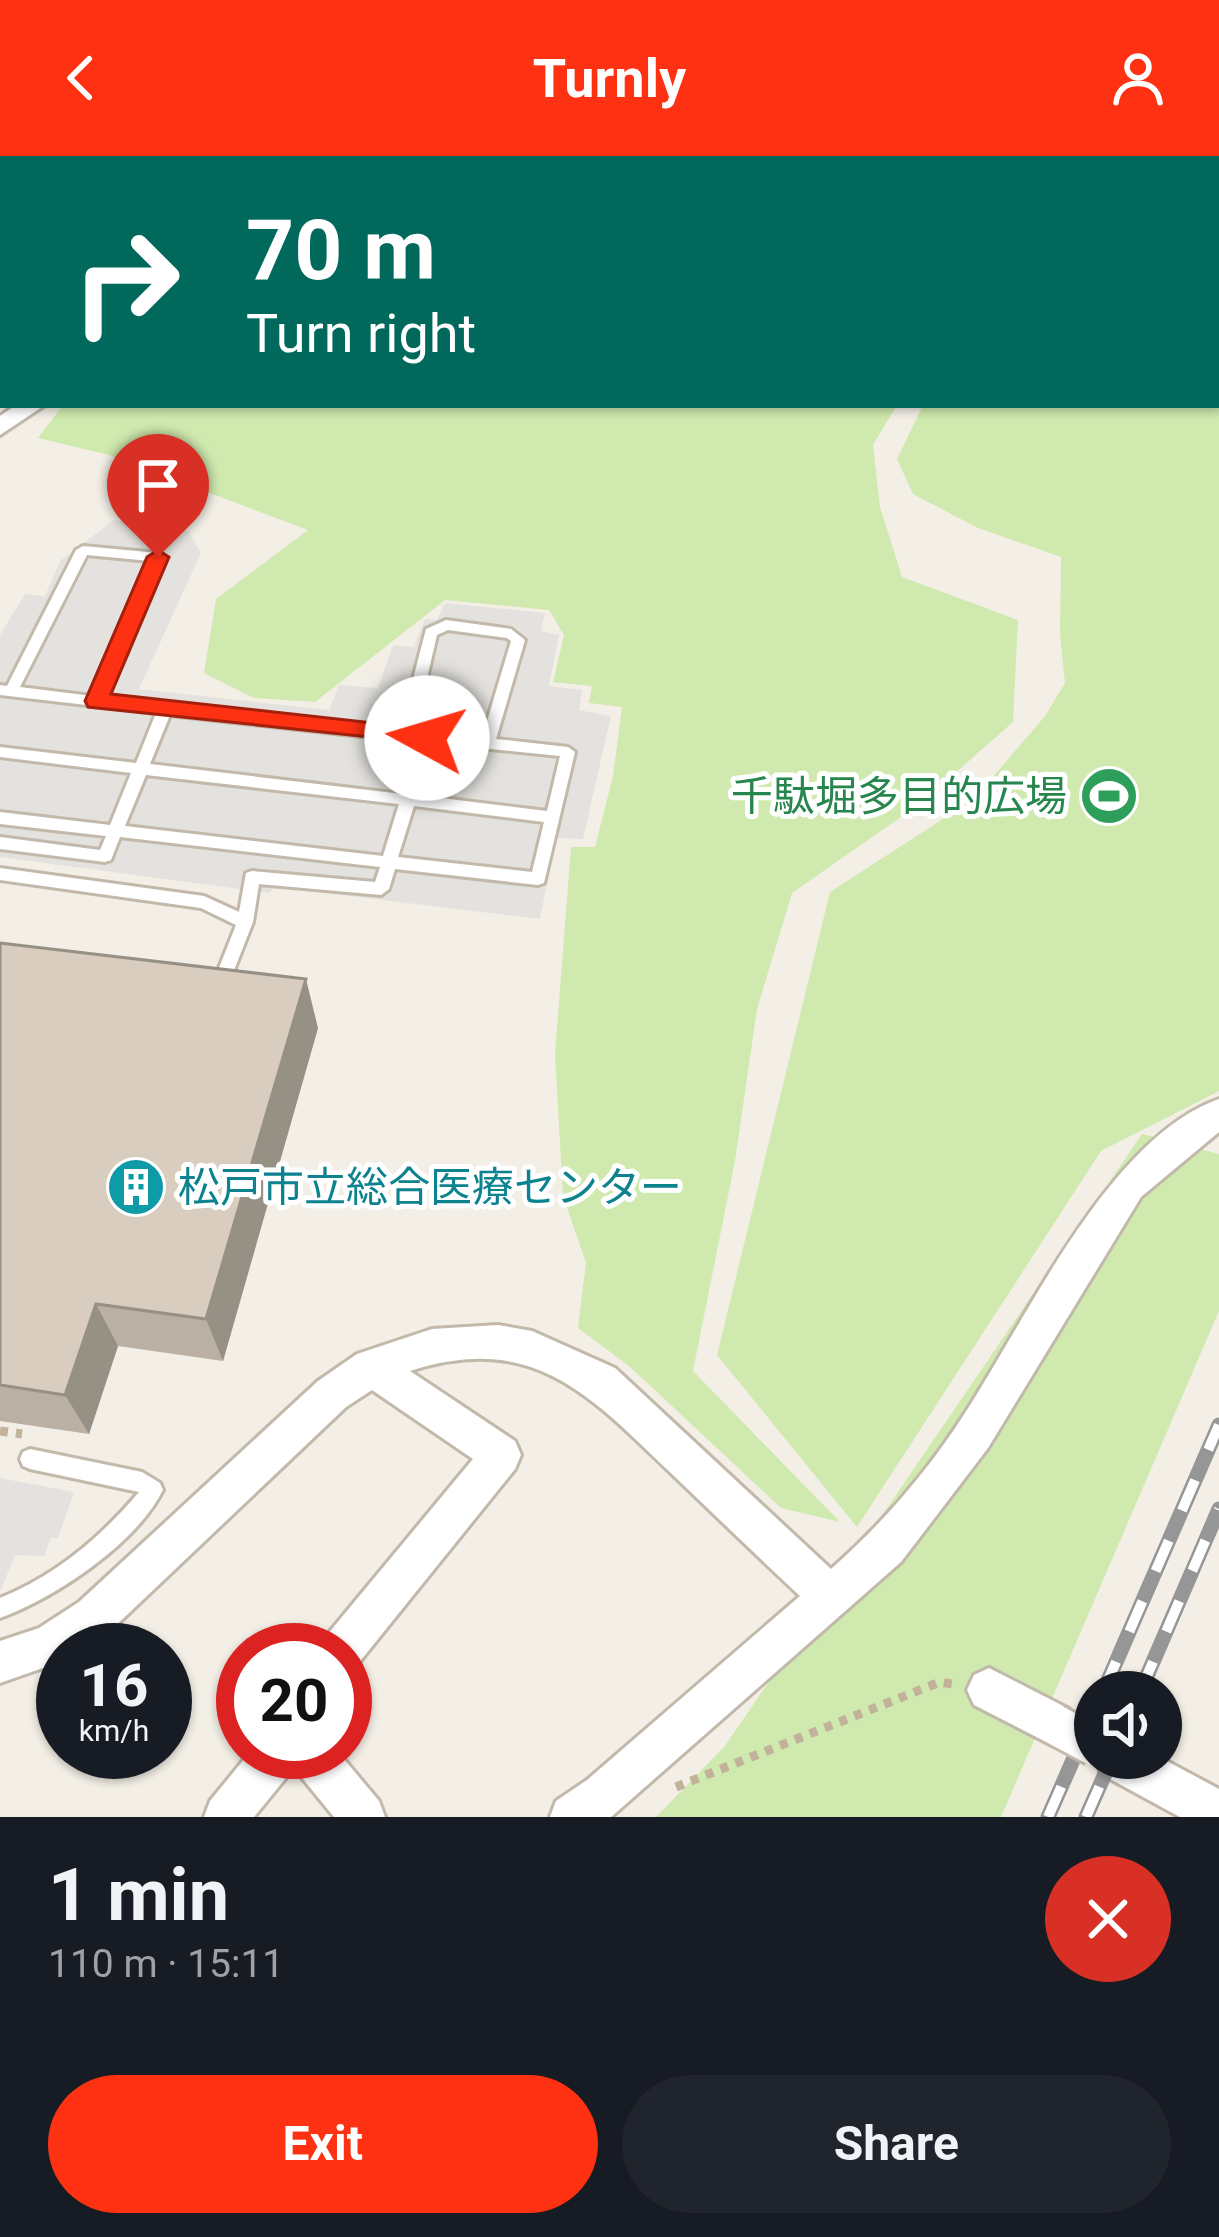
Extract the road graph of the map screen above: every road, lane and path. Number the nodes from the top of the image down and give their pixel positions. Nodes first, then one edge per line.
1 (28, 408) edge
2 (0, 427) edge
3 (5, 690) edge
4 (97, 701) junction
5 (165, 709) junction
6 (406, 736) junction
7 (427, 738) junction
8 (488, 743) junction
9 (0, 752) edge
10 (140, 769) junction
11 (408, 799) junction
12 (553, 817) junction
13 (0, 818) edge
14 (115, 833) junction
15 (0, 843) edge
16 (388, 863) junction
17 (0, 874) edge
18 (245, 922) junction
19 (200, 986) edge
20 (1219, 1114) edge
21 (371, 1366) junction
22 (30, 1459) dead end
23 (832, 1598) junction
24 (0, 1608) edge
25 (364, 1623) edge
26 (0, 1662) edge
27 (989, 1690) joint
28 (1074, 1735) edge
29 (256, 1779) edge
30 (331, 1779) edge
31 (1155, 1779) edge
32 (673, 1788) dead end
33 (1219, 1814) edge
34 (226, 1817) edge
35 (363, 1817) edge
36 (572, 1817) edge

1 - 2 street
3 - 4 lane
3 - 4 lane
4 - 5 lane
5 - 6 lane
5 - 10 lane
6 - 7 lane
6 - 8 lane
7 - 8 lane
7 - 11 lane
8 - 12 lane
9 - 10 lane
10 - 11 lane
10 - 14 lane
11 - 12 lane
11 - 16 lane
12 - 16 lane
13 - 14 lane
14 - 15 lane
14 - 16 lane
16 - 18 lane
17 - 18 lane
18 - 19 lane
20 - 23 street
21 - 23 street
21 - 25 street
21 - 26 street
22 - 24 lane
23 - 36 street
27 - 28 street, bridge
27 - 32 path
29 - 34 street
30 - 35 street
31 - 33 street

